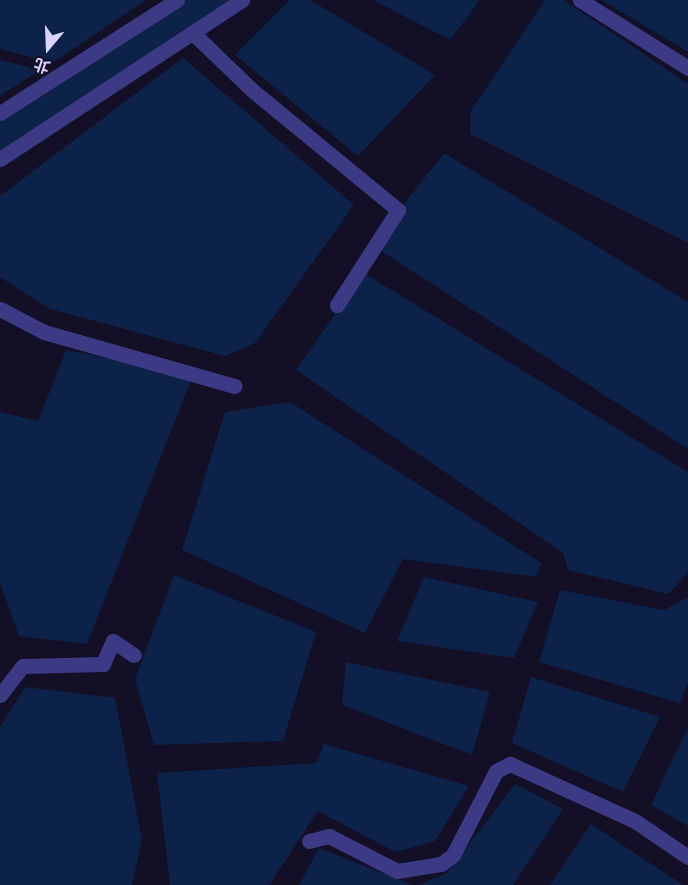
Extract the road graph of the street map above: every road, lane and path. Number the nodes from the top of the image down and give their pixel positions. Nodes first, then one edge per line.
1 (177, 0) edge
2 (242, 0) edge
3 (580, 0) edge
4 (195, 34) junction
5 (688, 68) edge
6 (0, 113) edge
7 (0, 159) edge
8 (337, 305) dead end
9 (0, 309) edge
10 (235, 386) dead end
11 (134, 655) dead end
12 (0, 695) edge
13 (309, 841) dead end
14 (688, 857) edge

1 - 6 lane
2 - 4 lane
3 - 5 lane
4 - 7 lane
4 - 8 lane
9 - 10 lane
11 - 12 lane
13 - 14 lane

